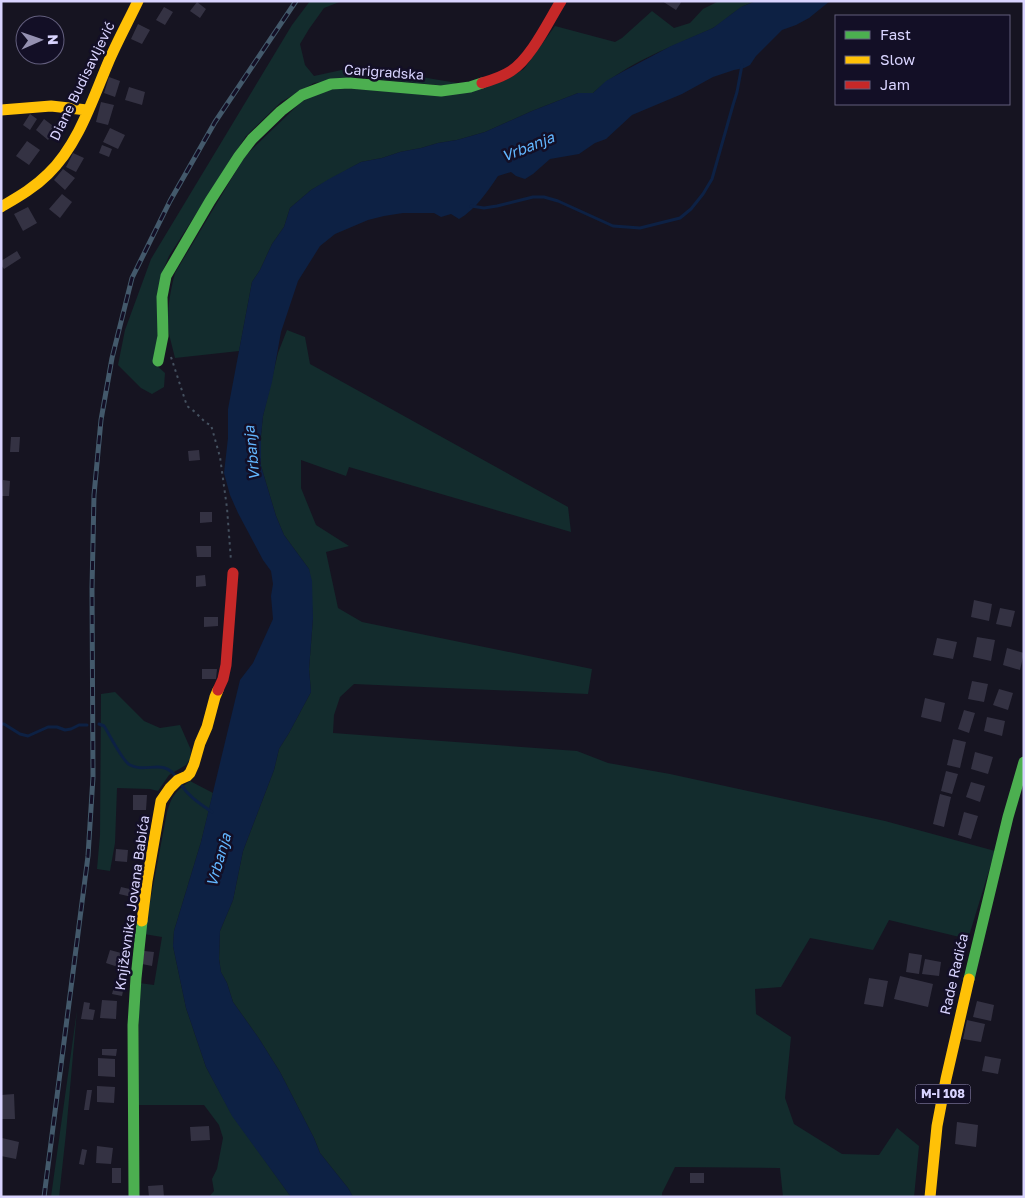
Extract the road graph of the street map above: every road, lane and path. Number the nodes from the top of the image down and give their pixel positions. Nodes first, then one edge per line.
1 (138, 1) edge
2 (561, 1) edge
3 (1, 110) edge
4 (87, 110) junction
5 (1, 207) edge
6 (163, 336) junction
7 (158, 361) dead end
8 (233, 573) joint
9 (1024, 762) edge
10 (134, 1197) edge
11 (930, 1197) edge

1 - 4 street, Diane Budisavljević
2 - 6 street, Carigradska
3 - 4 street
4 - 5 street, Diane Budisavljević
6 - 7 street, Carigradska
6 - 8 path
8 - 10 street, Književnika Jovana Babića
9 - 11 street, Rade Radića / M-I 108

